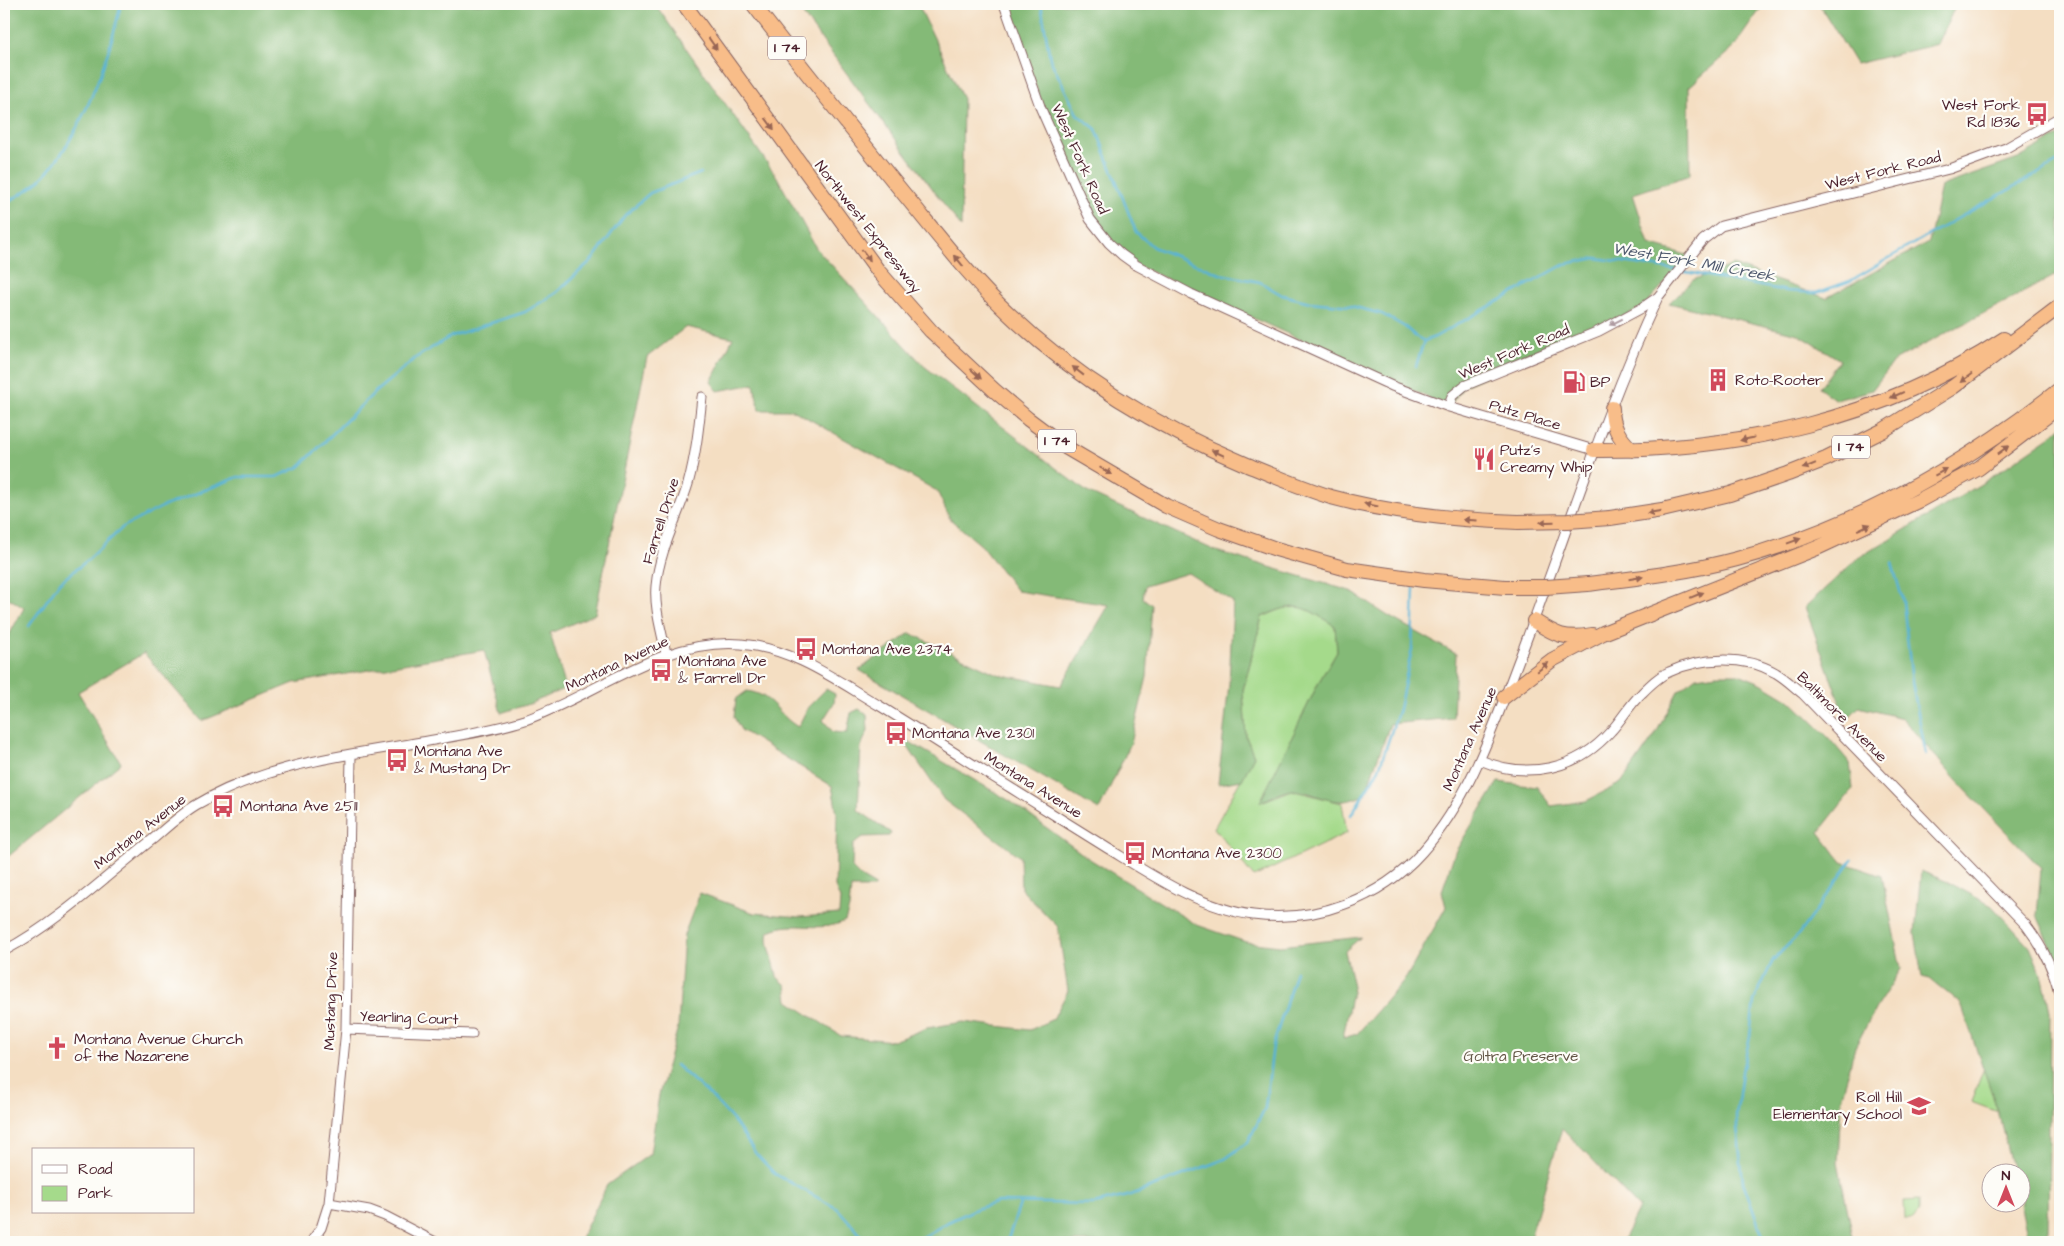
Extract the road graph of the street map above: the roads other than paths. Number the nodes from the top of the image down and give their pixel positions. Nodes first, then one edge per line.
1 (684, 4) edge
2 (753, 4) edge
3 (1004, 4) edge
4 (2060, 117) edge
5 (1658, 297) junction
6 (2060, 301) edge
7 (2060, 306) edge
8 (2060, 389) edge
9 (702, 397) dead end
10 (2060, 406) edge
11 (1448, 407) junction
12 (1612, 408) junction
13 (1594, 450) junction
14 (1632, 450) junction
15 (1534, 621) junction
16 (1603, 633) junction
17 (666, 654) junction
18 (1504, 697) junction
19 (351, 756) junction
20 (1480, 760) junction
21 (4, 951) edge
22 (2060, 996) edge
23 (346, 1029) junction
24 (472, 1034) dead end
25 (329, 1203) junction
26 (311, 1242) edge
27 (435, 1242) edge

1 -> 8 highway, Northwest Expressway / I 74, bridge
7 -> 2 highway, I 74, bridge
3 - 11 street, West Fork Road
4 - 5 street, West Fork Road
5 -> 11 street, West Fork Road
5 - 12 street, Montana Avenue
6 -> 14 highway
9 - 17 street, Farrell Drive
16 -> 10 highway
11 - 13 street, Putz Place
12 - 13 street, Montana Avenue
12 - 14 highway
13 - 14 highway
13 - 15 street, Montana Avenue
15 - 16 highway
15 - 18 street, Montana Avenue
18 -> 16 highway
17 - 19 street, Montana Avenue
17 - 20 street, Montana Avenue
18 - 20 street, Montana Avenue
19 - 21 street, Montana Avenue
19 - 23 street, Mustang Drive
20 - 22 street, Baltimore Avenue
23 - 24 street, Yearling Court
23 - 25 street, Mustang Drive
25 - 26 street, Mustang Drive
25 - 27 street

